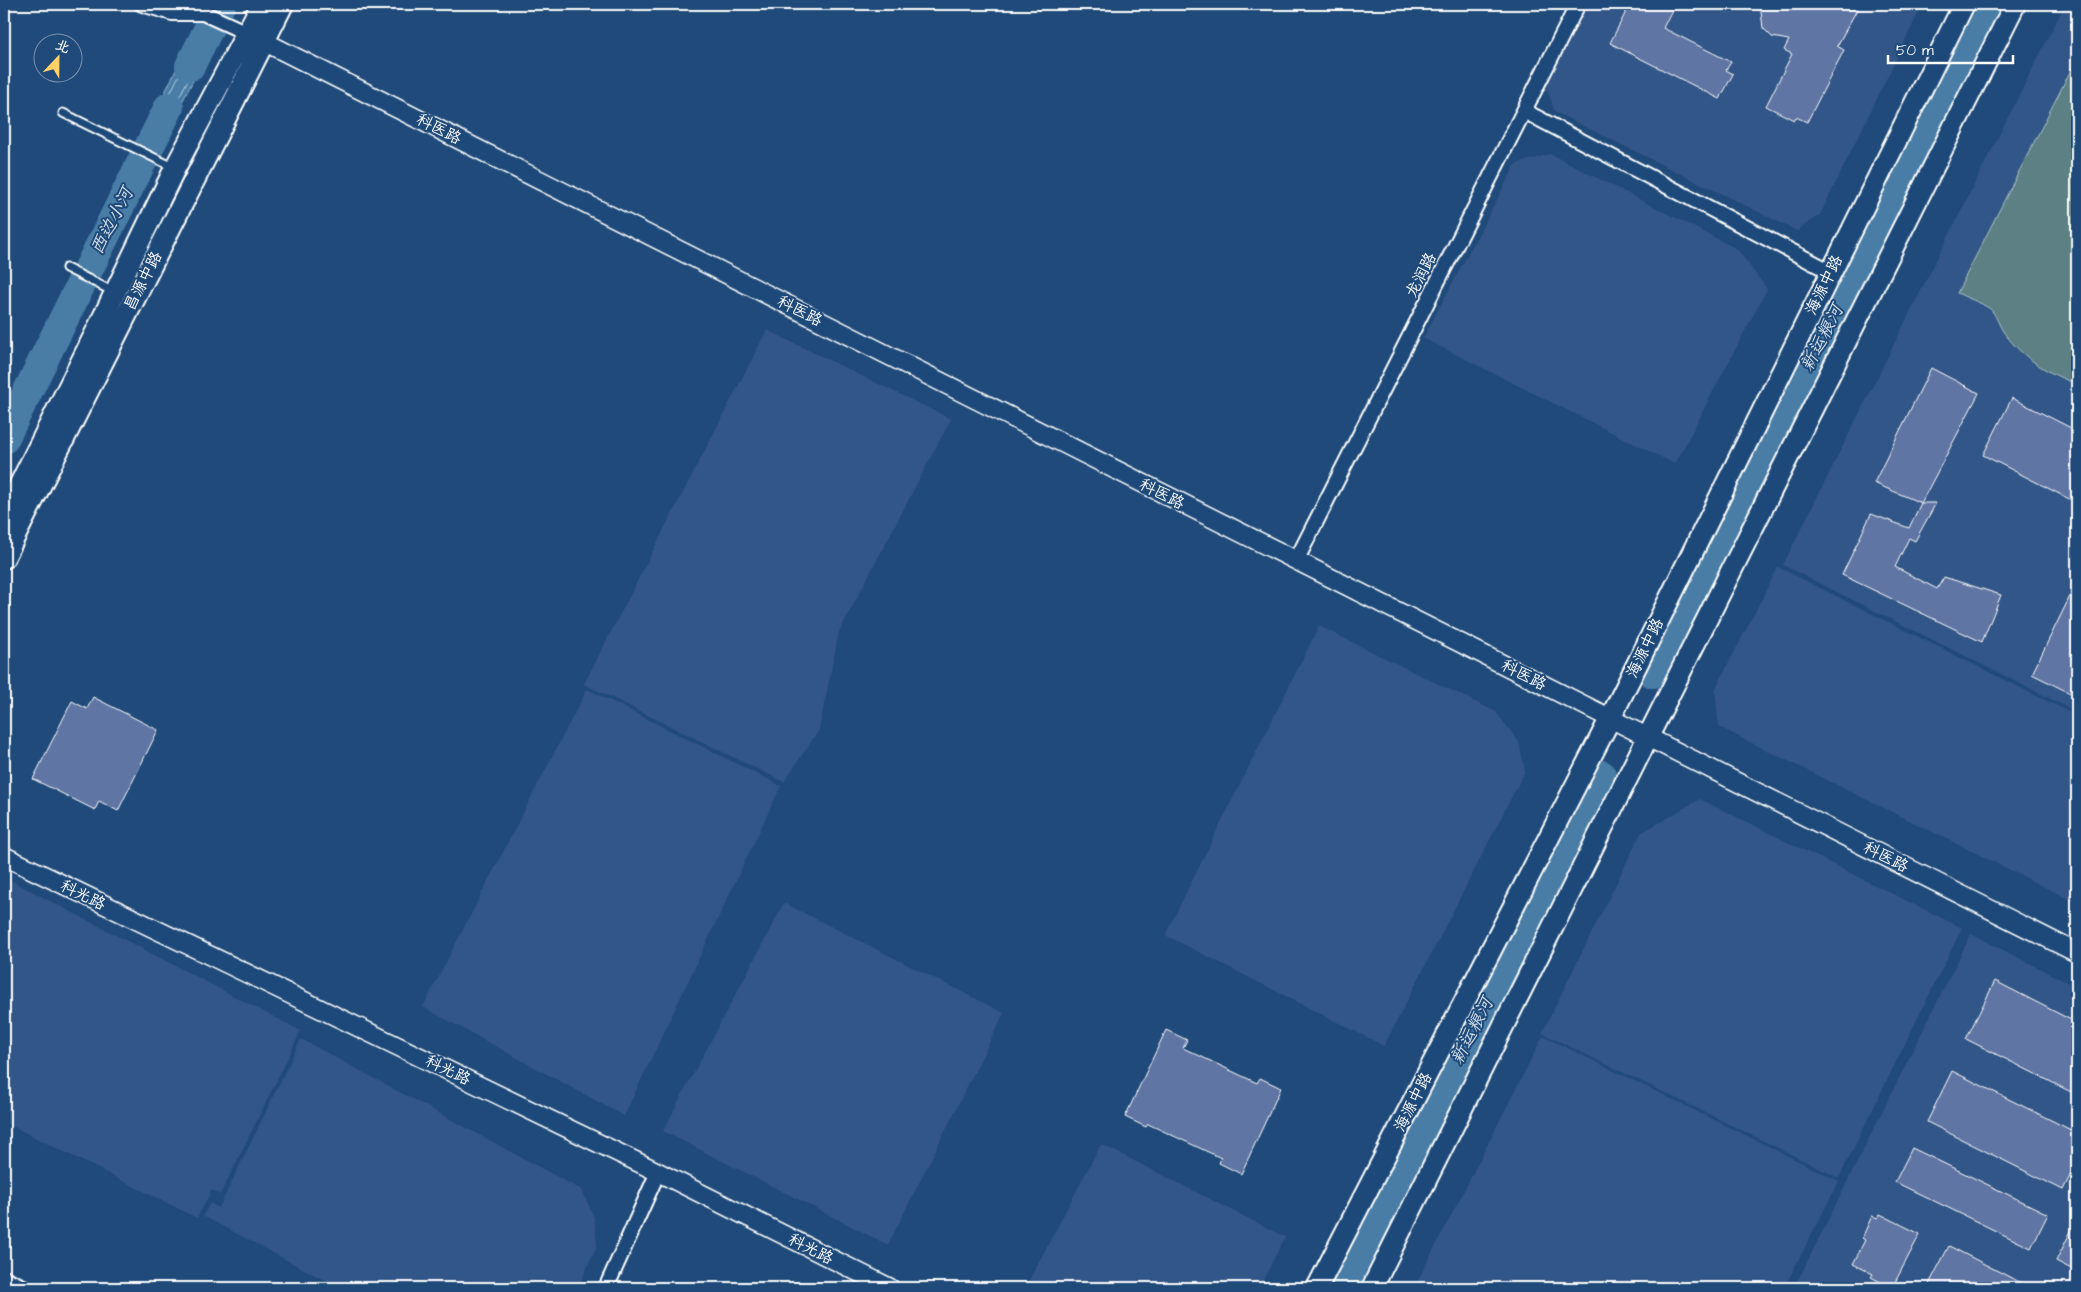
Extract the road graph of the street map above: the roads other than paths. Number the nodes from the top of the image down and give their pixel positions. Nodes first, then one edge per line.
1 (142, 4) edge
2 (262, 4) edge
3 (283, 4) edge
4 (1578, 4) edge
5 (1964, 4) edge
6 (2015, 4) edge
7 (256, 37) junction
8 (1524, 112) junction
9 (63, 113) dead end
10 (167, 165) junction
11 (69, 270) dead end
12 (1831, 272) junction
13 (116, 293) junction
14 (4, 516) edge
15 (4, 558) edge
16 (1296, 561) junction
17 (2077, 701) edge
18 (2077, 705) edge
19 (1610, 719) junction
20 (1648, 738) junction
21 (4, 856) edge
22 (2077, 953) edge
23 (658, 1172) junction
24 (4, 1278) edge
25 (25, 1288) edge
26 (606, 1288) edge
27 (890, 1288) edge
28 (1317, 1288) edge
29 (1372, 1288) edge

1 - 7 street
2 - 7 main road, 昌源中路
3 - 7 main road, 昌源中路
4 - 8 street, 龙润路
5 - 12 main road, 海源中路
6 - 20 main road
7 - 10 main road, 昌源中路
7 - 13 main road, 昌源中路
7 - 16 street, 科医路
8 - 12 street
8 - 16 street, 龙润路
9 - 10 lane
10 - 13 main road, 昌源中路
11 - 13 lane
12 - 19 main road, 海源中路
13 - 14 main road, 昌源中路
13 - 15 main road, 昌源中路
16 - 19 street, 科医路
17 - 18 lane
19 - 20 street, 科医路
19 - 28 main road, 海源中路
20 - 22 street, 科医路
20 - 29 main road
21 - 23 street, 科光路
23 - 26 street
23 - 27 street, 科光路
24 - 25 street

